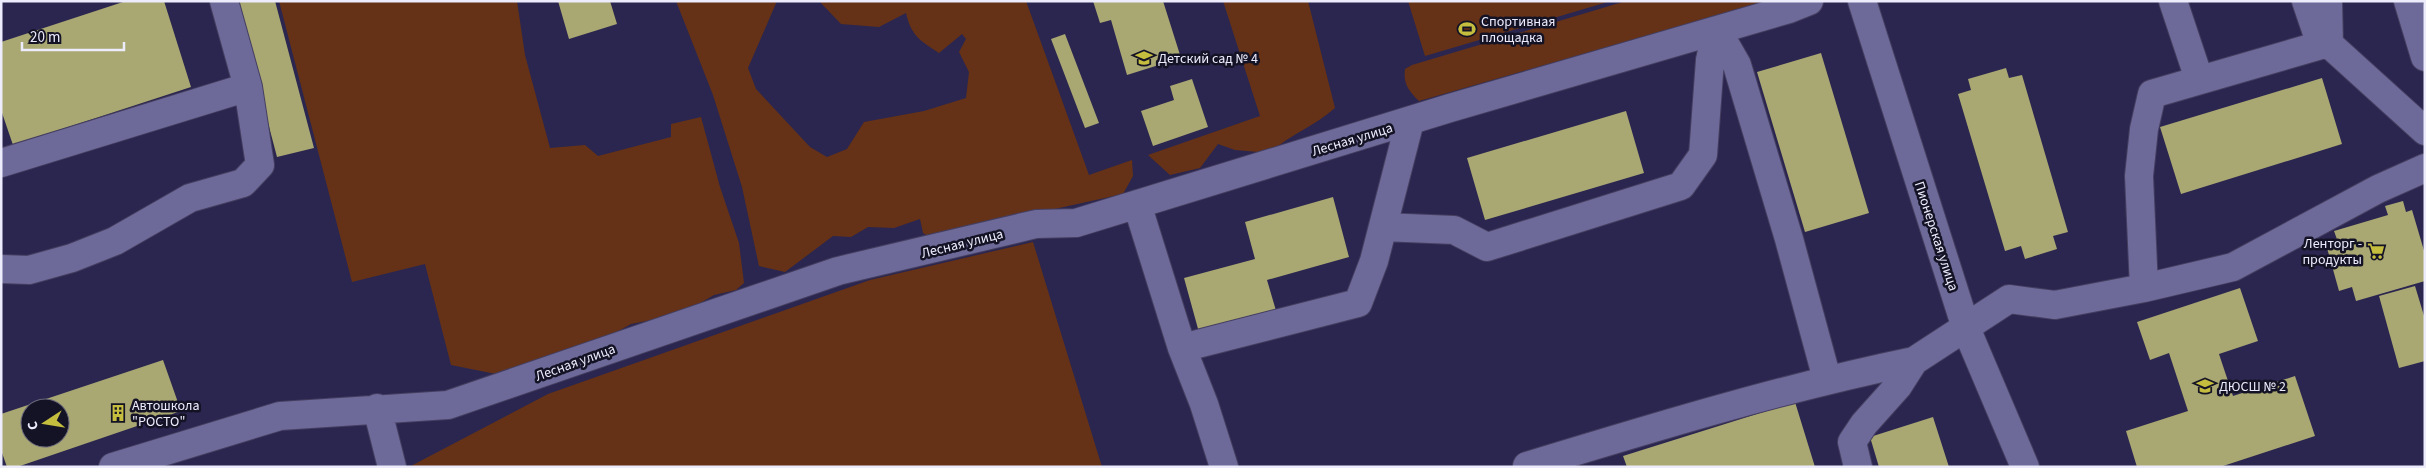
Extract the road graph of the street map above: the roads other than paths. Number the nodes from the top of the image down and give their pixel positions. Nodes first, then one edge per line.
1 (224, 1) edge
2 (1809, 1) edge
3 (1862, 1) edge
4 (2173, 1) edge
5 (2306, 1) edge
6 (2328, 1) edge
7 (2408, 1) edge
8 (1717, 30) junction
9 (2325, 45) junction
10 (2425, 57) edge
11 (2200, 79) junction
12 (248, 87) junction
13 (1410, 121) junction
14 (2425, 131) edge
15 (1, 163) edge
16 (2425, 168) edge
17 (1137, 204) junction
18 (1383, 227) junction
19 (1, 269) edge
20 (2144, 288) junction
21 (1966, 328) junction
22 (1182, 348) junction
23 (1914, 361) junction
24 (1827, 379) junction
25 (377, 408) junction
26 (113, 467) edge
27 (392, 467) edge
28 (1224, 467) edge
29 (1527, 467) edge
30 (1858, 467) edge
31 (2025, 467) edge

1 - 12 street
2 - 8 street, Лесная улица
3 - 21 street, Пионерская улица
4 - 11 street
5 - 9 street
6 - 9 street
7 - 10 street
8 - 13 street, Лесная улица
8 - 18 street
8 - 24 street
9 - 11 street
9 - 14 street
11 - 20 street
12 - 15 street
12 - 19 street
13 - 17 street, Лесная улица
13 - 18 street
16 - 20 street
17 - 22 street
17 - 25 street, Лесная улица
18 - 22 street
20 - 21 street
21 - 23 street
21 - 31 street, Пионерская улица
22 - 28 street
23 - 24 street
23 - 30 street
24 - 29 street
25 - 26 street, Лесная улица
25 - 27 street

